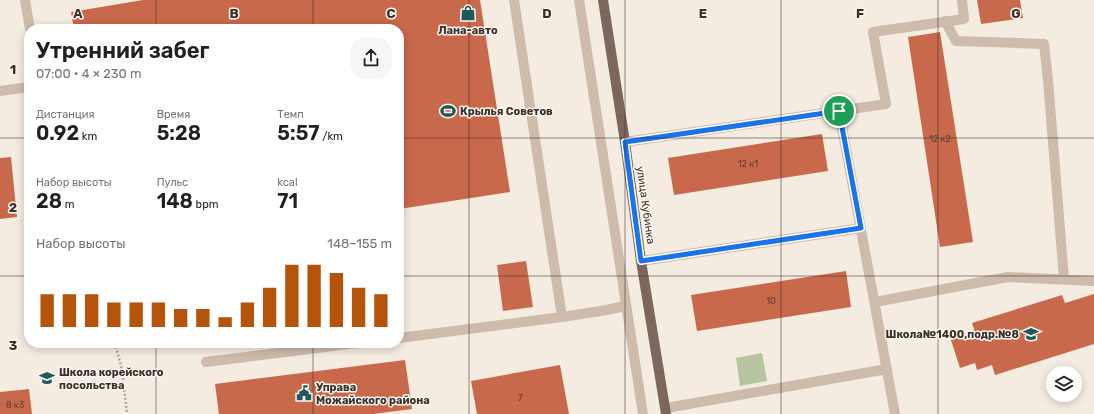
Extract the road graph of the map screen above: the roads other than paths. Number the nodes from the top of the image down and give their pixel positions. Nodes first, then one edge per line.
1 (25, 0) edge
2 (514, 0) edge
3 (579, 0) edge
4 (603, 0) edge
5 (962, 0) edge
6 (945, 21) junction
7 (29, 24) edge
8 (24, 88) edge
9 (0, 91) edge
10 (839, 111) junction
11 (625, 142) junction
12 (861, 228) junction
13 (641, 261) junction
14 (1064, 280) junction
15 (1094, 281) edge
16 (875, 302) junction
17 (625, 306) junction
18 (562, 317) junction
19 (404, 337) edge
20 (317, 348) edge
21 (206, 362) dead end
22 (887, 369) junction
23 (666, 411) edge
24 (643, 414) edge
25 (895, 414) edge

1 - 7 street
2 - 18 street
3 - 17 street
4 - 11 main road, улица Кубинка
5 - 6 street
6 - 10 street
6 - 14 street
8 - 9 street
10 - 11 street
10 - 12 street
11 - 13 main road, улица Кубинка
12 - 13 street
12 - 16 street
13 - 23 main road, улица Кубинка
14 - 15 street
14 - 16 street
16 - 22 street
17 - 18 street
17 - 24 street
18 - 19 street
20 - 21 street
22 - 23 street
22 - 25 street

